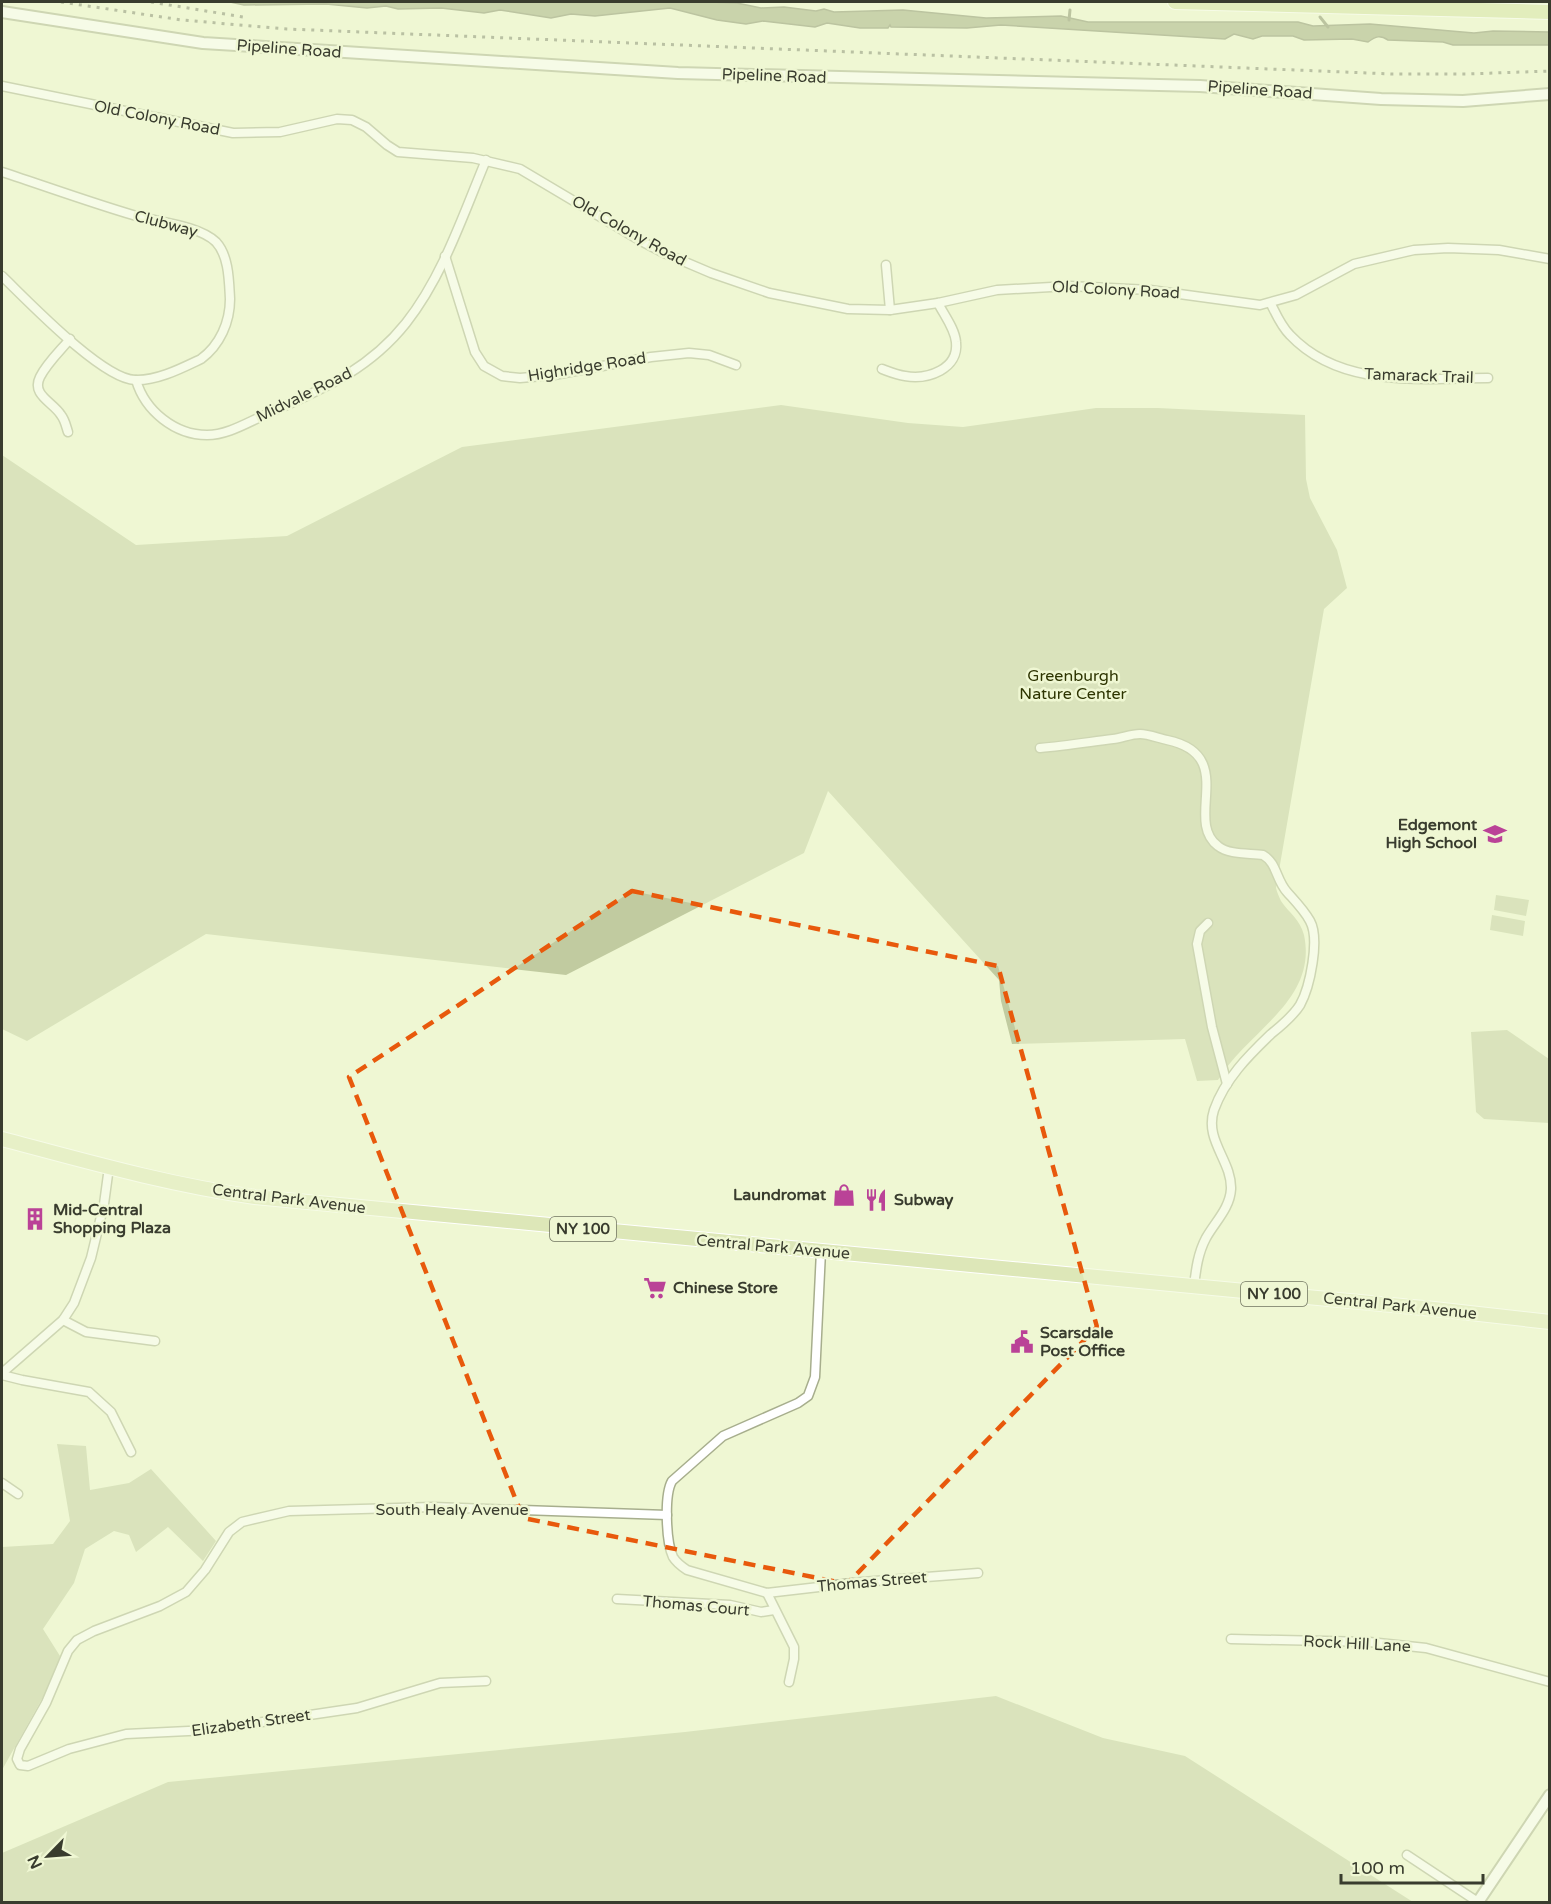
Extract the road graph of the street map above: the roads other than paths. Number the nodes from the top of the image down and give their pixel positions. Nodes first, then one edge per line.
1 (1175, 2) edge
2 (2, 12) edge
3 (1550, 12) edge
4 (2, 86) edge
5 (1550, 94) edge
6 (486, 160) junction
7 (2, 172) edge
8 (445, 256) junction
9 (1550, 259) edge
10 (886, 265) dead end
11 (2, 276) edge
12 (938, 303) junction
13 (1271, 304) junction
14 (890, 310) junction
15 (70, 339) junction
16 (736, 365) dead end
17 (882, 369) dead end
18 (1488, 378) dead end
19 (136, 380) junction
20 (68, 432) dead end
21 (1040, 748) dead end
22 (1208, 922) dead end
23 (1227, 1084) junction
24 (2, 1139) edge
25 (109, 1167) junction
26 (821, 1251) junction
27 (1194, 1286) junction
28 (63, 1320) junction
29 (1550, 1322) edge
30 (155, 1341) dead end
31 (2, 1374) edge
32 (131, 1452) dead end
33 (2, 1483) edge
34 (18, 1494) dead end
35 (667, 1515) junction
36 (978, 1573) dead end
37 (767, 1593) junction
38 (617, 1599) dead end
39 (774, 1610) junction
40 (1231, 1639) dead end
41 (486, 1681) dead end
42 (789, 1682) dead end
43 (1550, 1682) edge
44 (18, 1763) joint
45 (1550, 1795) edge
46 (1407, 1855) dead end
47 (1478, 1902) edge

1 - 3 highway
2 - 5 street, Pipeline Road
4 - 6 street, Old Colony Road
6 - 8 street, Midvale Road
6 - 14 street, Old Colony Road
7 - 19 street, Clubway
8 - 16 street, Highridge Road
8 - 19 street, Midvale Road
9 - 13 street, Old Colony Road
10 - 14 street
11 - 15 street
12 - 13 street, Old Colony Road
12 - 14 street, Old Colony Road
12 - 17 street
13 - 18 street, Tamarack Trail
15 - 19 street
15 - 20 street
21 - 23 street
22 - 23 street
23 - 27 street
24 - 25 main road, Central Park Avenue / NY 100
25 - 26 main road, Central Park Avenue / NY 100
25 - 28 street
26 - 27 main road, Central Park Avenue / NY 100
26 - 35 street
27 - 29 main road, Central Park Avenue / NY 100
28 - 30 street
28 - 31 street
31 - 32 street
33 - 34 street
35 - 37 street, Thomas Street
35 - 44 street, South Healy Avenue
36 - 37 street, Thomas Street
37 - 39 street
38 - 39 street, Thomas Court
39 - 42 street
40 - 43 street, Rock Hill Lane
41 - 44 street, Elizabeth Street
45 - 47 street
46 - 47 street

